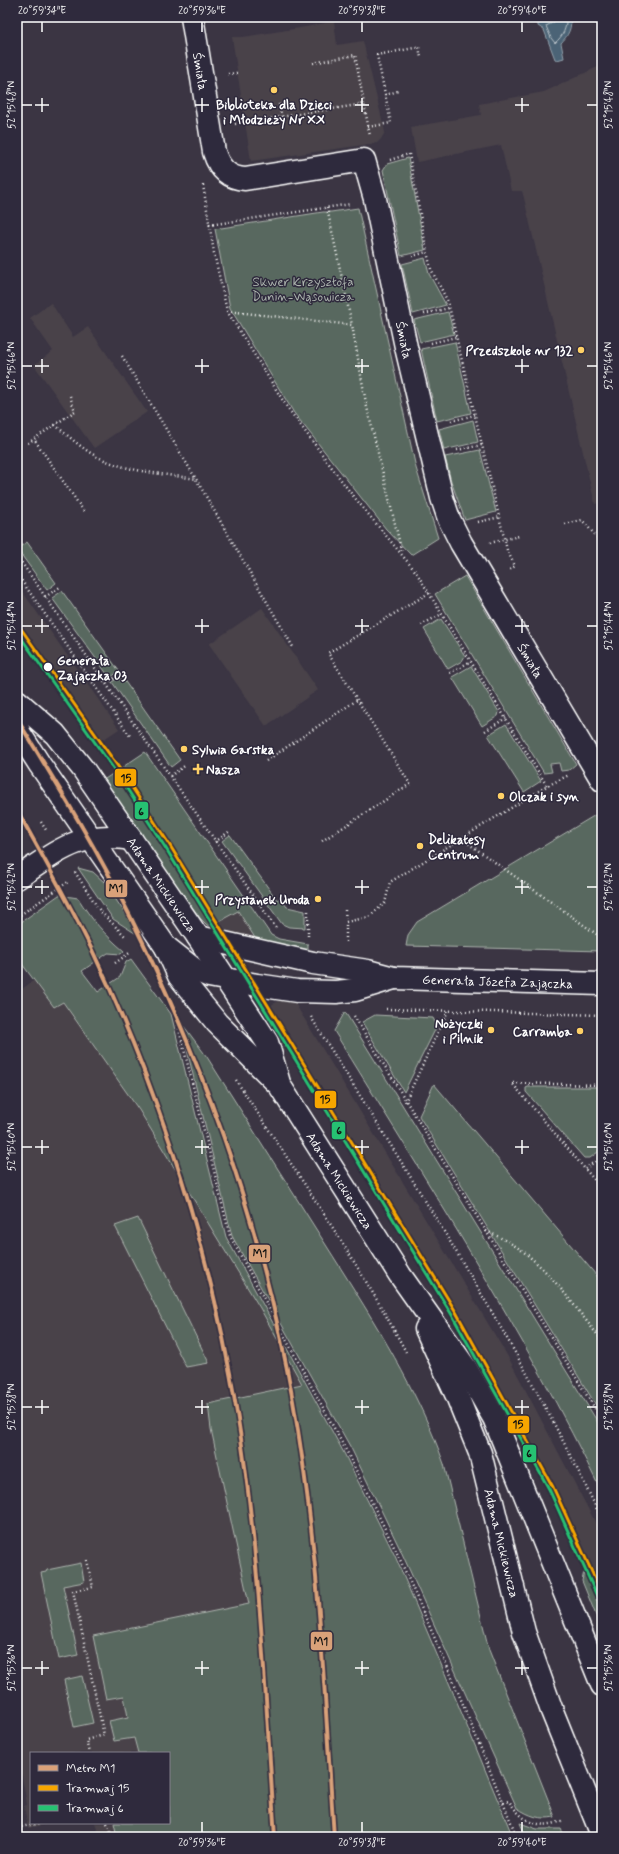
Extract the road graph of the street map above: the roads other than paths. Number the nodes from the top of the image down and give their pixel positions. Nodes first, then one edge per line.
1 (192, 17) edge
2 (17, 701) edge
3 (17, 726) edge
4 (602, 780) edge
5 (90, 838) junction
6 (131, 839) junction
7 (17, 878) edge
8 (198, 937) junction
9 (166, 946) junction
10 (394, 978) junction
11 (226, 979) junction
12 (602, 984) edge
13 (280, 1086) junction
14 (400, 1275) junction
15 (602, 1685) edge
16 (602, 1834) edge

1 - 4 main road, Śmiała
2 - 6 main road, Adama Mickiewicza
3 - 5 main road, Adama Mickiewicza
5 - 6 main road
5 - 7 main road
5 - 9 main road, Adama Mickiewicza
6 - 8 main road, Adama Mickiewicza
8 - 10 main road, Generała Józefa Zajączka
8 - 11 main road, Adama Mickiewicza
9 - 11 main road, Generała Józefa Zajączka
9 - 13 main road, Adama Mickiewicza
10 - 11 main road, Generała Józefa Zajączka
10 - 12 main road, Generała Józefa Zajączka
11 - 13 main road, Adama Mickiewicza
13 - 14 main road, Adama Mickiewicza
14 - 15 main road, Adama Mickiewicza
14 - 16 main road, Adama Mickiewicza

